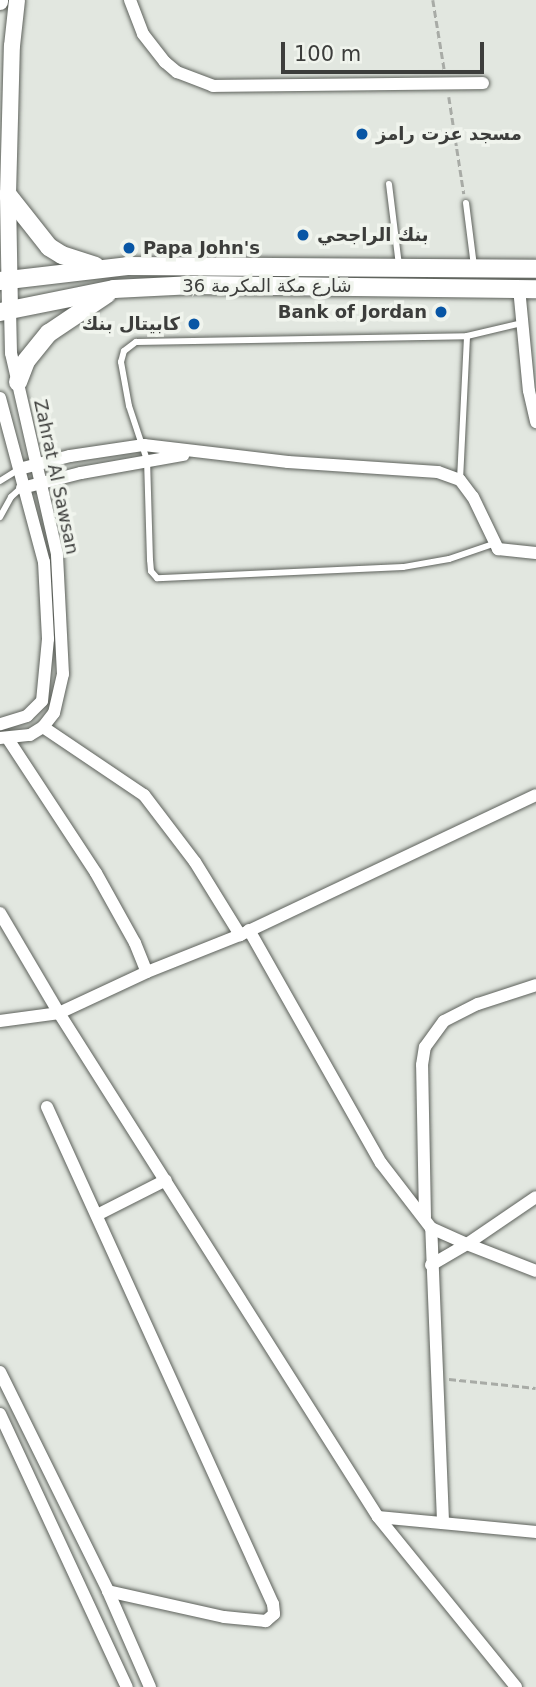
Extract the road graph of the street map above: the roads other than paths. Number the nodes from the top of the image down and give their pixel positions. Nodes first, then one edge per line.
1 (18, 0) edge
2 (130, 0) edge
3 (483, 83) dead end
4 (389, 184) dead end
5 (8, 195) junction
6 (466, 203) road end
7 (102, 268) junction
8 (399, 268) junction
9 (475, 268) junction
10 (536, 269) edge
11 (5, 280) edge
12 (527, 288) edge
13 (114, 289) junction
14 (5, 311) edge
15 (524, 322) junction
16 (467, 336) junction
17 (18, 382) junction
18 (533, 390) edge
19 (0, 398) edge
20 (536, 422) edge
21 (144, 445) junction
22 (201, 453) junction
23 (148, 460) junction
24 (34, 463) junction
25 (19, 469) junction
26 (460, 480) junction
27 (0, 481) edge
28 (41, 484) junction
29 (22, 488) junction
30 (0, 517) edge
31 (493, 544) junction
32 (536, 553) edge
33 (0, 724) edge
34 (43, 727) junction
35 (4, 738) edge
36 (536, 795) edge
37 (0, 913) edge
38 (245, 933) junction
39 (148, 972) junction
40 (536, 985) edge
41 (59, 1013) junction
42 (0, 1021) edge
43 (47, 1107) dead end
44 (166, 1180) junction
45 (536, 1197) edge
46 (97, 1215) junction
47 (428, 1222) junction
48 (467, 1244) junction
49 (431, 1265) junction
50 (536, 1271) edge
51 (0, 1372) edge
52 (0, 1414) edge
53 (378, 1517) junction
54 (443, 1521) junction
55 (536, 1532) edge
56 (107, 1591) junction
57 (127, 1687) edge
58 (150, 1687) edge
59 (516, 1687) edge

1 - 5 main road
2 - 3 street
4 - 8 lane
5 - 7 main road
5 - 11 main road
6 - 9 lane
7 - 8 main road, شارع مكة المكرمة 36
7 - 11 main road, شارع مكة المكرمة 36
8 - 9 main road, شارع مكة المكرمة 36
9 - 10 main road, شارع مكة المكرمة 36
11 - 14 main road
12 - 13 main road, شارع مكة المكرمة 36
12 - 15 street
13 - 14 main road, شارع مكة المكرمة 36
13 - 17 main road
14 - 17 street, Zahrat Al Sawsan
15 - 16 lane
15 - 18 street
16 - 21 lane
16 - 26 lane
17 - 24 street, Zahrat Al Sawsan
18 - 20 street
19 - 25 street
21 - 22 street
21 - 23 lane
21 - 24 street
22 - 23 street
22 - 26 street
23 - 28 street
23 - 31 lane
24 - 25 street
24 - 28 street, Zahrat Al Sawsan
25 - 27 lane
25 - 29 street
26 - 31 street
28 - 29 street
28 - 34 street, Zahrat Al Sawsan
29 - 30 lane
29 - 33 street
31 - 32 street
34 - 35 street
34 - 38 street
35 - 39 street
36 - 38 street
37 - 41 street
38 - 39 street
38 - 47 street
39 - 41 street
40 - 47 street
41 - 42 street
41 - 44 street
43 - 46 street
44 - 46 street
44 - 53 street
45 - 48 street
46 - 56 street
47 - 48 street
47 - 49 street
48 - 49 street
48 - 50 street
49 - 54 street
51 - 56 street
52 - 57 street
53 - 54 street
53 - 59 street
54 - 55 street
56 - 58 street

